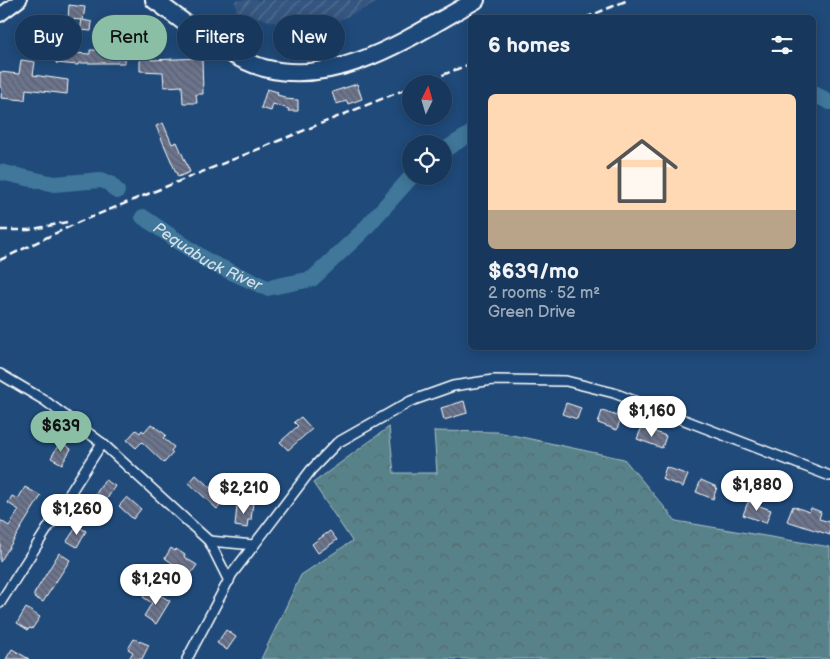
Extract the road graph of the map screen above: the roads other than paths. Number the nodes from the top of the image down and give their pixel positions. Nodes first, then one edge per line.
1 (20, 0) edge
2 (154, 0) edge
3 (476, 0) edge
4 (0, 15) edge
5 (0, 374) edge
6 (102, 444) junction
7 (830, 476) edge
8 (209, 541) junction
9 (254, 545) junction
10 (231, 578) junction
11 (0, 602) edge
12 (187, 659) edge

1 - 4 main road
2 - 3 highway
5 - 6 street
6 - 8 street
6 - 11 street
7 - 9 street
8 - 9 street
8 - 10 street
9 - 10 street
10 - 12 street

